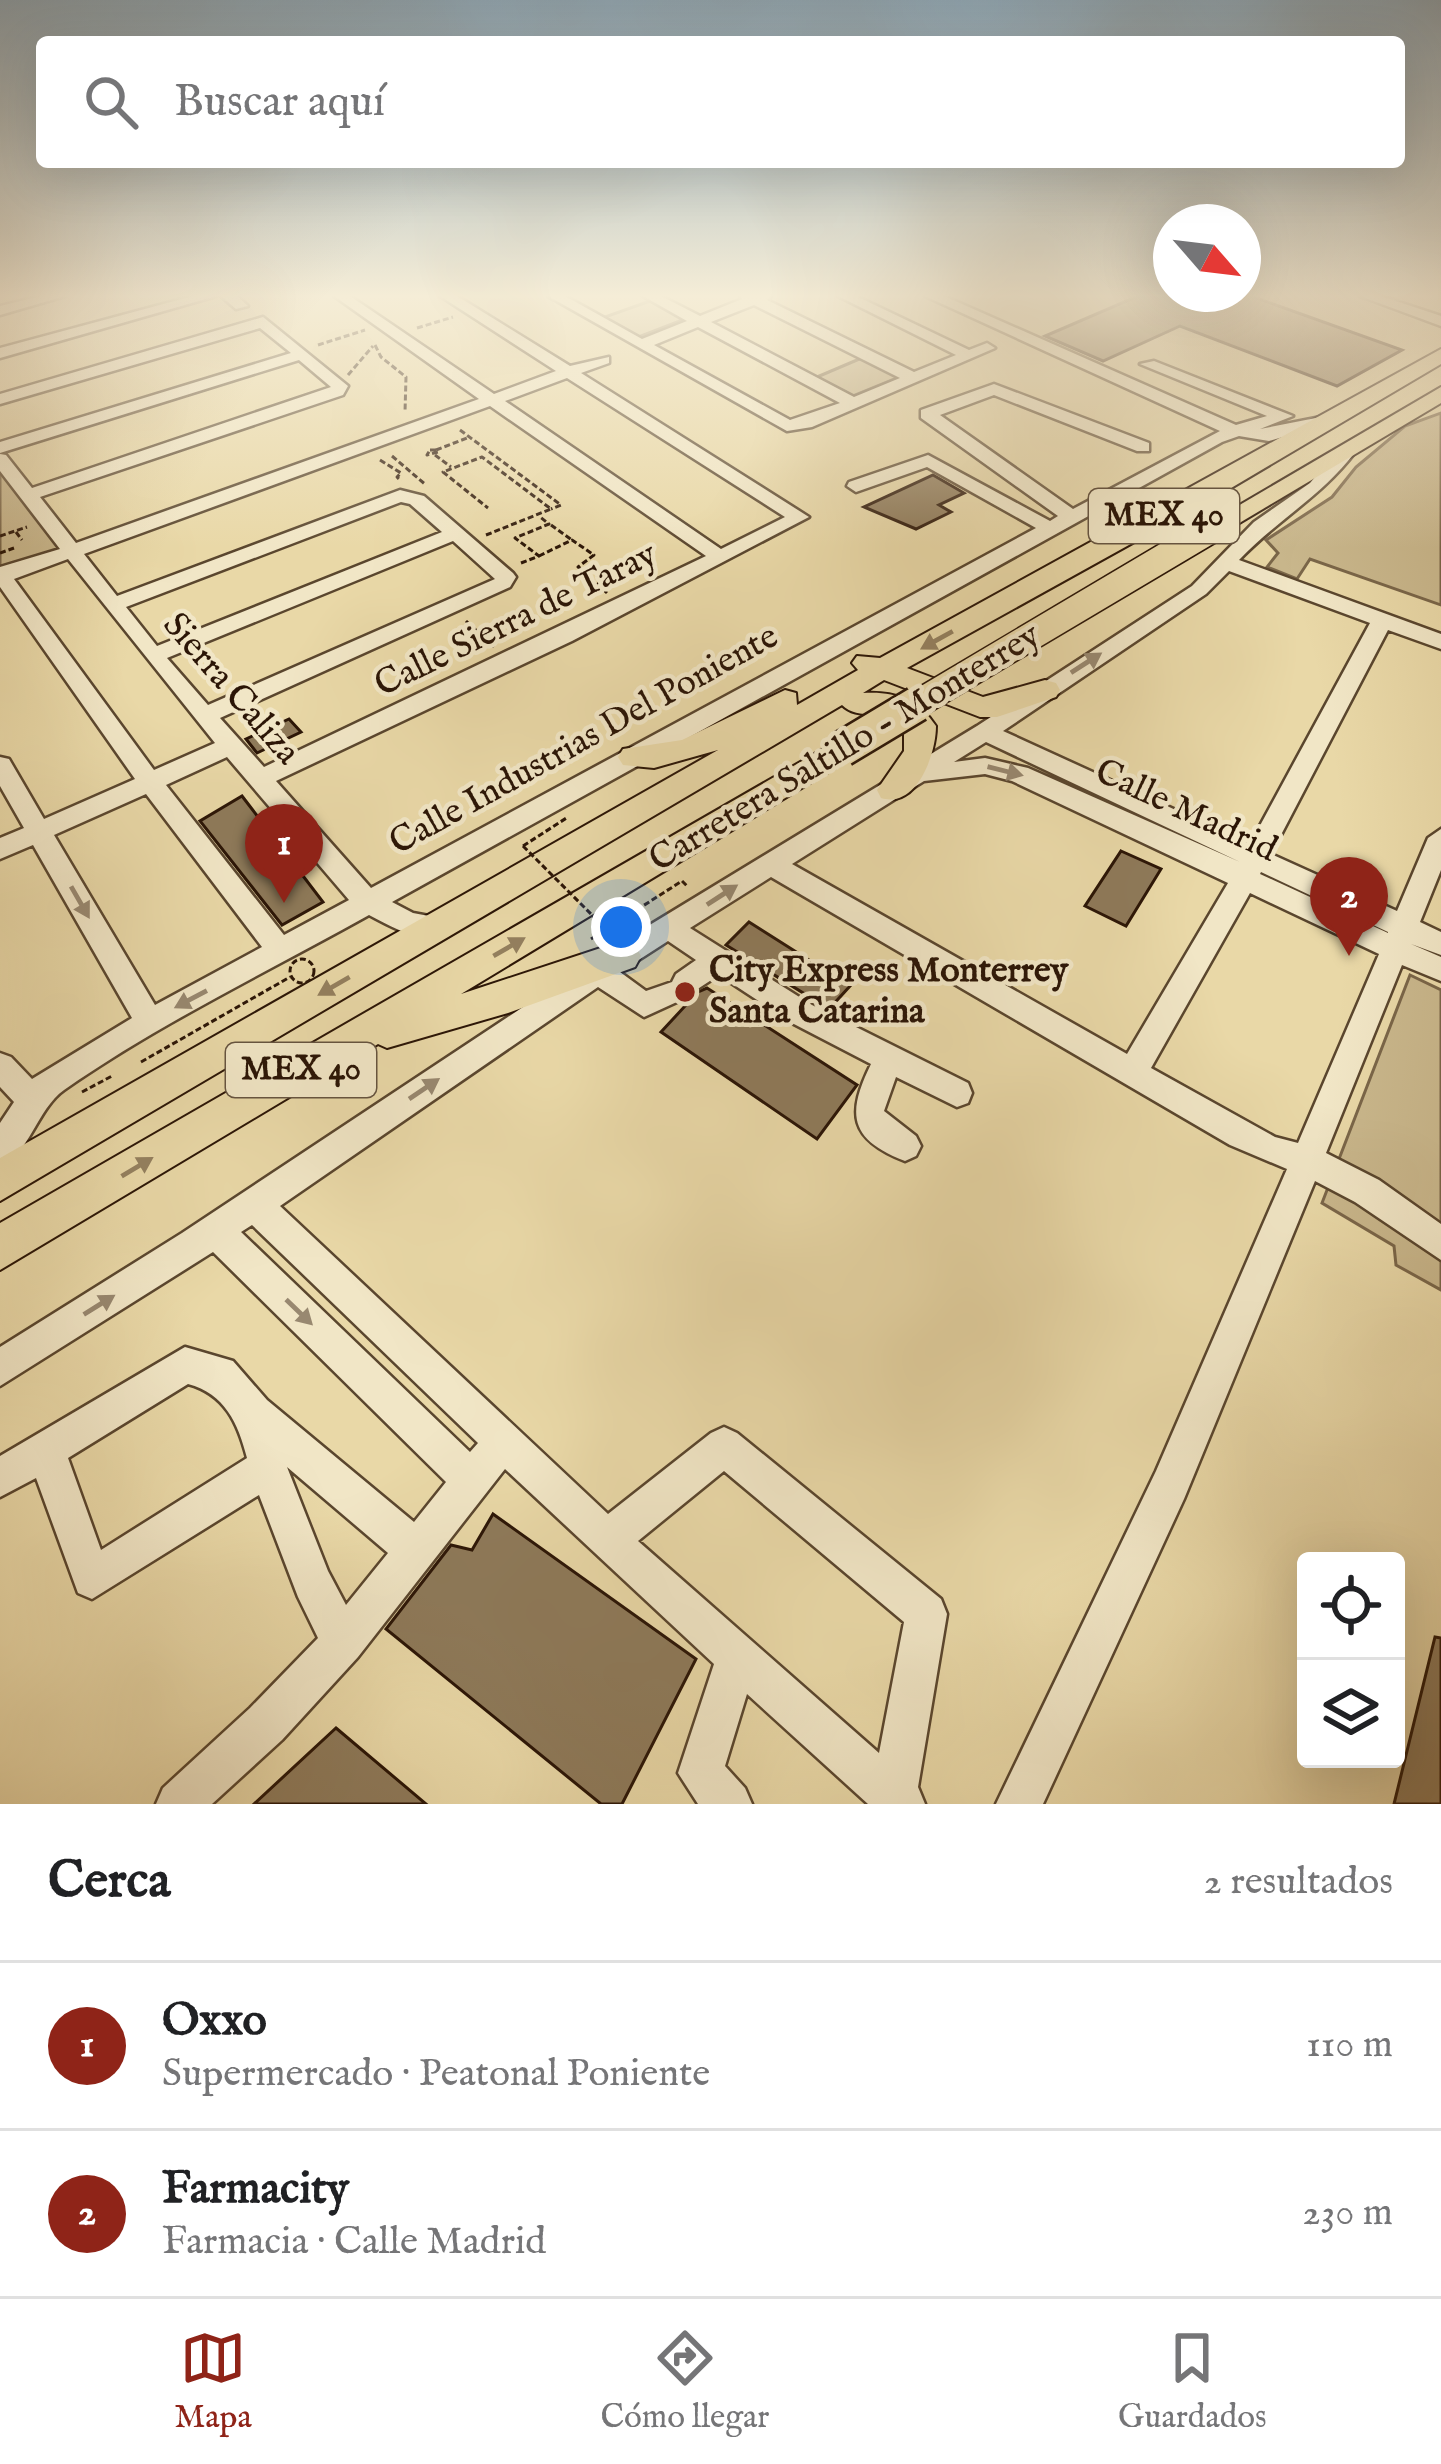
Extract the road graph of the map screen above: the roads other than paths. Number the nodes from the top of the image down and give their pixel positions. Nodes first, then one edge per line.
1 (64, 380) edge
2 (213, 380) edge
3 (330, 380) edge
4 (465, 380) edge
5 (547, 380) edge
6 (585, 380) edge
7 (703, 380) edge
8 (810, 380) edge
9 (908, 380) edge
10 (1101, 380) edge
11 (1110, 380) edge
12 (1188, 380) edge
13 (1400, 380) edge
14 (0, 399) edge
15 (1436, 399) edge
16 (494, 400) junction
17 (853, 403) junction
18 (1341, 416) junction
19 (1280, 417) junction
20 (1224, 434) junction
21 (1143, 447) dead end
22 (0, 448) edge
23 (1347, 451) junction
24 (0, 459) edge
25 (856, 487) dead end
26 (1212, 489) junction
27 (28, 495) junction
28 (1062, 523) junction
29 (463, 538) junction
30 (72, 552) junction
31 (722, 558) junction
32 (1228, 563) junction
33 (1, 570) edge
34 (113, 605) junction
35 (1382, 620) junction
36 (1441, 642) edge
37 (153, 656) junction
38 (882, 669) junction
39 (1036, 696) junction
40 (857, 704) junction
41 (205, 715) junction
42 (985, 732) junction
43 (230, 746) junction
44 (634, 757) junction
45 (1045, 760) junction
46 (0, 765) edge
47 (260, 778) junction
48 (150, 782) junction
49 (892, 790) junction
50 (637, 814) junction
51 (39, 831) junction
52 (1441, 838) edge
53 (0, 849) edge
54 (771, 864) junction
55 (1250, 868) junction
56 (367, 902) junction
57 (435, 927) junction
58 (669, 928) junction
59 (1400, 938) junction
60 (1441, 944) edge
61 (598, 959) junction
62 (718, 961) junction
63 (285, 964) junction
64 (1441, 970) edge
65 (150, 1022) junction
66 (354, 1038) junction
67 (890, 1059) junction
68 (0, 1066) edge
69 (1134, 1070) junction
70 (957, 1093) dead end
71 (32, 1100) junction
72 (905, 1146) dead end
73 (0, 1150) edge
74 (1299, 1159) junction
75 (0, 1181) edge
76 (254, 1204) junction
77 (215, 1230) junction
78 (1441, 1244) edge
79 (0, 1248) edge
80 (0, 1368) edge
81 (254, 1413) junction
82 (502, 1443) junction
83 (45, 1449) junction
84 (268, 1467) junction
85 (0, 1478) edge
86 (472, 1480) junction
87 (607, 1540) junction
88 (416, 1550) junction
89 (343, 1642) junction
90 (737, 1659) junction
91 (896, 1802) edge
92 (178, 1804) edge
93 (729, 1804) edge
94 (1019, 1804) edge

1 - 14 street
2 - 22 street
3 - 27 street
4 - 16 street
5 - 16 street
6 - 31 street, Calle Sierra de Taray
7 - 17 street
8 - 17 street
9 - 17 street
10 - 20 street
11 - 20 street
12 - 19 street
13 - 18 main road, Carretera Saltillo - Monterrey / MEX 40
15 - 23 main road, Carretera Saltillo - Monterrey / MEX 40
16 - 30 street
16 - 31 street
18 - 19 street, Calle Industrias Del Poniente
18 - 20 street
18 - 26 main road, Carretera Saltillo - Monterrey / MEX 40
19 - 20 street, Calle Industrias Del Poniente
20 - 26 street
20 - 28 street, Calle Industrias Del Poniente
21 - 28 street
23 - 32 street
66 -> 23 main road, Carretera Saltillo - Monterrey / MEX 40, bridge
24 - 27 street, Sierra Caliza
25 - 28 street
26 -> 38 main road, Carretera Saltillo - Monterrey / MEX 40
27 - 30 street, Sierra Caliza
28 - 44 street, Calle Industrias Del Poniente
29 - 34 street
29 - 37 street
29 - 41 street
30 - 33 street
30 - 34 street, Sierra Caliza
31 - 47 street, Calle Sierra de Taray
32 - 35 street
39 -> 32 street
33 - 48 street
34 - 37 street, Sierra Caliza
35 - 36 street
35 - 55 street
37 - 41 street, Sierra Caliza
38 - 39 main road
38 - 44 main road
38 - 50 main road, Carretera Saltillo - Monterrey / MEX 40
39 - 42 street
39 - 45 street
40 - 42 main road
40 - 49 main road
40 - 50 main road
41 - 43 street, Sierra Caliza
42 - 45 street, Calle Madrid
42 - 49 street
43 - 47 street, Sierra Caliza
43 - 48 street
44 - 56 street, Calle Industrias Del Poniente
45 - 55 street, Calle Madrid
46 - 51 street
47 - 56 street, Sierra Caliza
48 - 51 street
48 - 63 street
49 - 54 street
49 -> 55 street, Calle Madrid
50 - 57 main road, Carretera Saltillo - Monterrey / MEX 40
51 - 53 street
51 -> 65 street
52 - 59 street
58 -> 54 street
54 - 69 street
55 - 59 street, Calle Madrid
55 - 69 street
56 - 57 street, Sierra Caliza
56 - 63 street, Calle Industrias Del Poniente
57 -> 75 main road, Carretera Saltillo - Monterrey / MEX 40
58 - 61 street
58 - 62 street
59 - 60 street, Calle Madrid
59 - 64 street, Calle Madrid
59 - 74 street
61 - 62 street
61 - 66 main road
76 -> 61 street
62 - 67 street
63 -> 65 street, Calle Industrias Del Poniente
65 - 71 street, Calle Industrias Del Poniente
79 -> 66 main road, Carretera Saltillo - Monterrey / MEX 40
67 - 70 street
67 - 72 street
68 - 71 street
69 - 74 street
71 - 73 street, Calle Industrias Del Poniente
74 - 78 street
74 - 94 street
76 - 77 street
76 - 82 street
80 -> 77 street
77 -> 86 street
81 - 83 street
81 - 84 street
81 - 88 street
82 - 86 street
82 - 87 street
83 - 84 street
83 - 85 street
84 - 89 street
86 - 88 street
87 - 90 street
87 - 91 street
88 - 89 street
89 - 92 street
90 - 91 street
90 - 93 street

